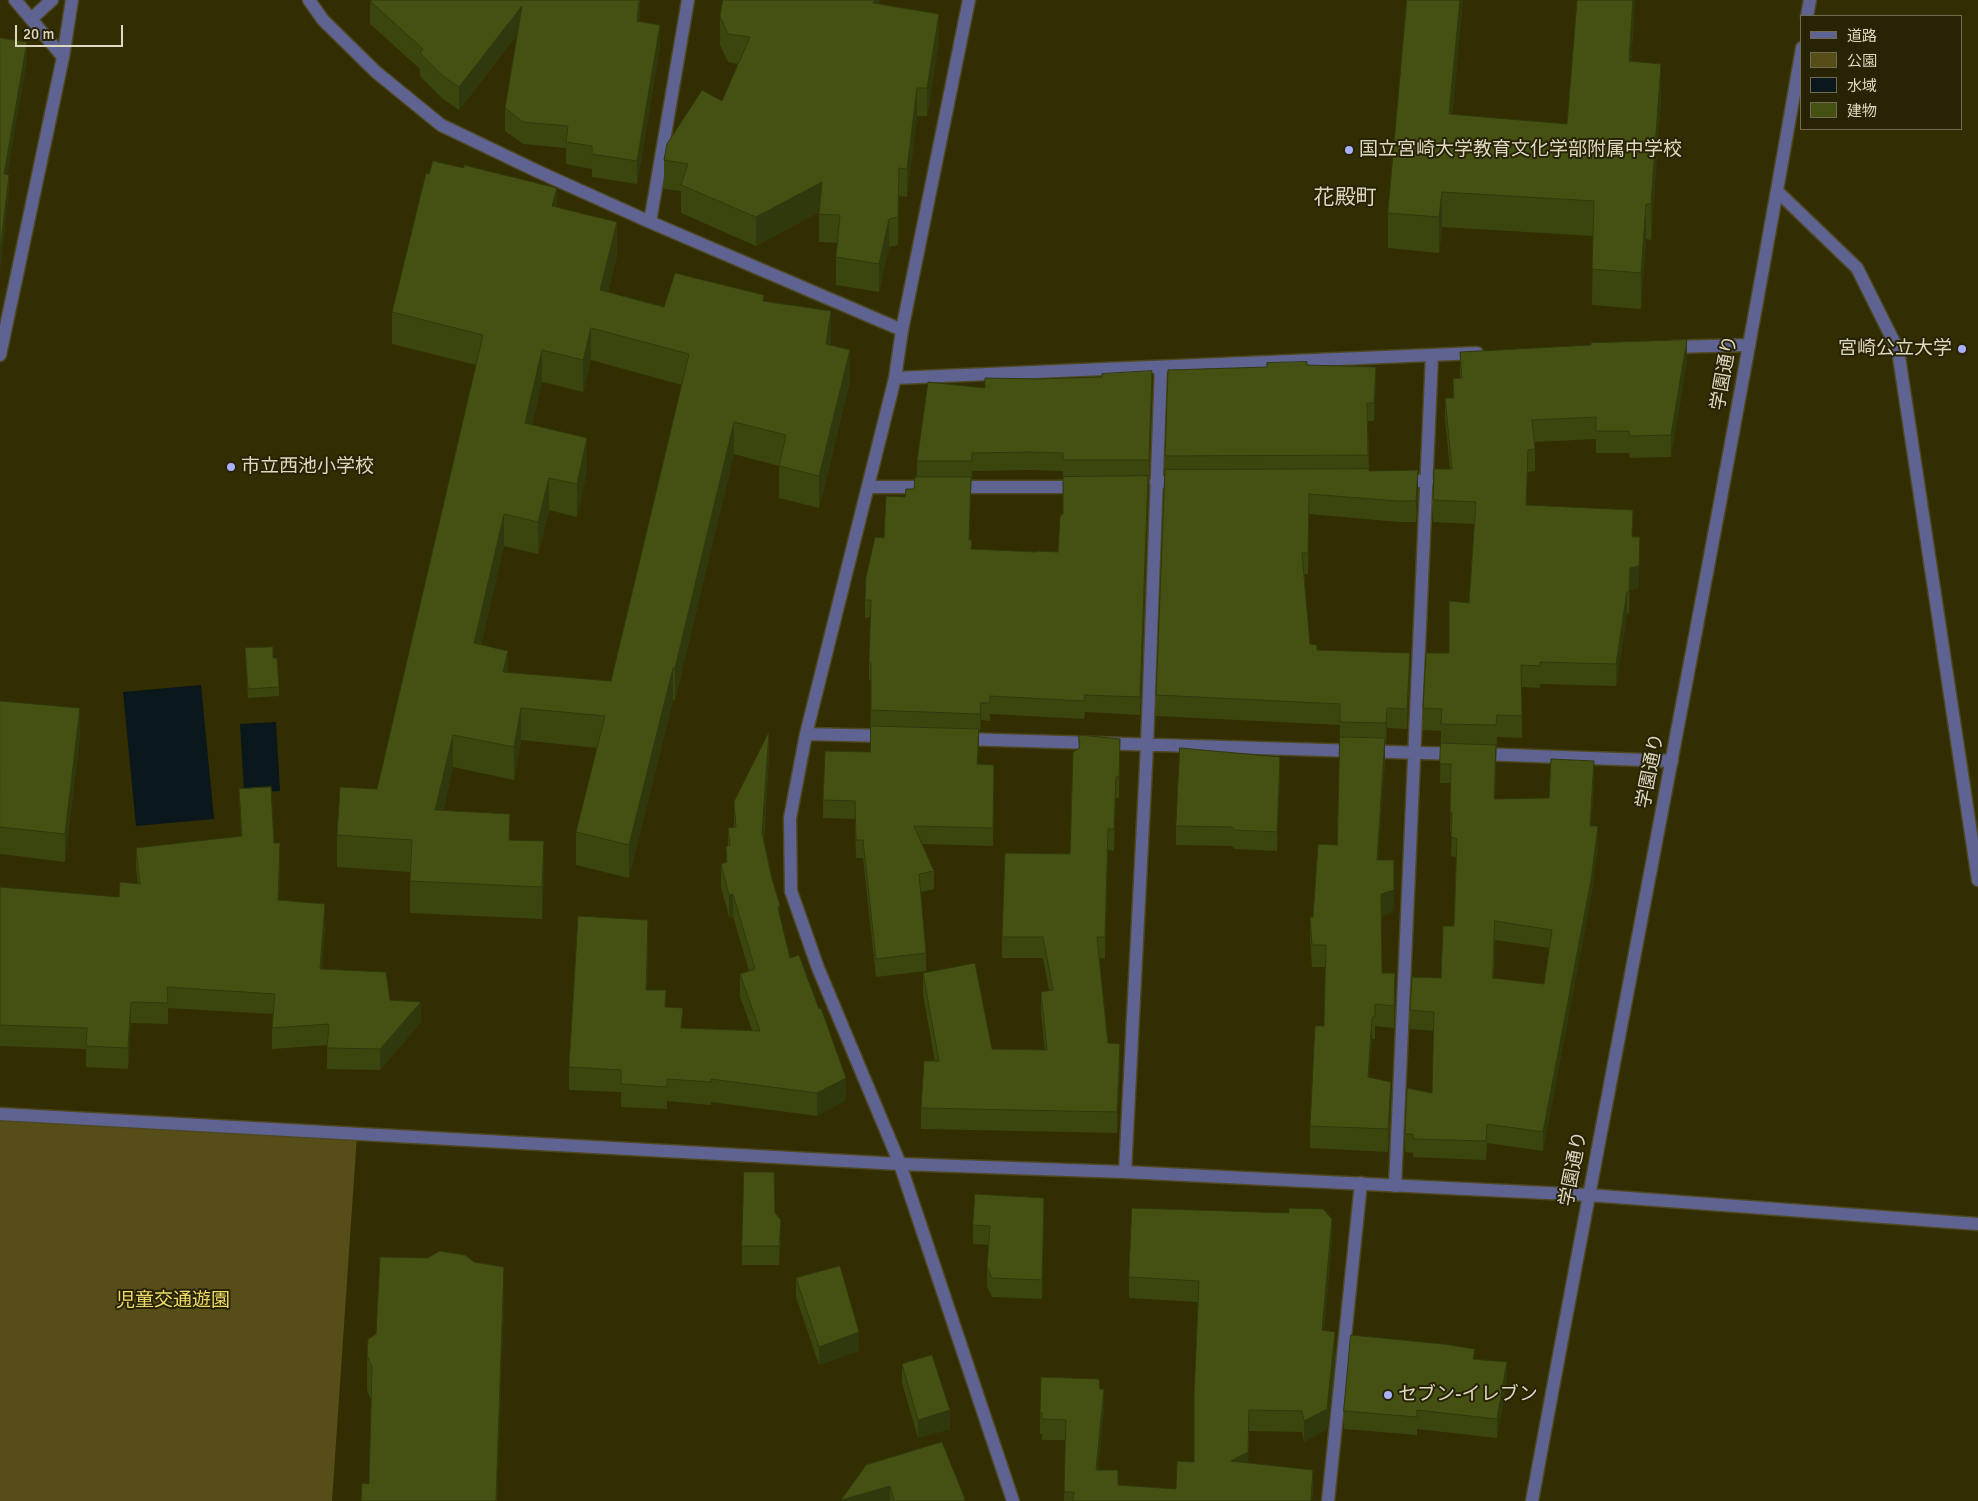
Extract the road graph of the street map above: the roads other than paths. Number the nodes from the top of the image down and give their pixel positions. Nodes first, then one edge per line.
1 (15, 0) edge
2 (52, 0) edge
3 (72, 0) edge
4 (309, 0) edge
5 (688, 0) edge
6 (969, 0) edge
7 (1810, 0) edge
8 (1807, 15) edge
9 (31, 19) junction
10 (63, 57) junction
11 (1800, 59) edge
12 (1777, 191) junction
13 (650, 222) junction
14 (902, 330) junction
15 (1750, 345) junction
16 (1660, 347) edge
17 (1492, 353) edge
18 (1432, 354) junction
19 (0, 355) edge
20 (1160, 368) junction
21 (895, 378) junction
22 (1388, 481) edge
23 (1427, 481) junction
24 (1195, 482) edge
25 (1153, 485) junction
26 (868, 486) junction
27 (1087, 487) edge
28 (806, 734) junction
29 (904, 737) edge
30 (952, 739) edge
31 (1147, 746) junction
32 (1415, 752) junction
33 (1672, 761) junction
34 (1978, 880) edge
35 (0, 1114) edge
36 (900, 1164) junction
37 (1125, 1172) junction
38 (1362, 1183) junction
39 (1395, 1186) junction
40 (1588, 1195) junction
41 (1978, 1224) edge
42 (1013, 1501) edge
43 (1328, 1501) edge
44 (1532, 1501) edge

1 - 9 street
2 - 9 street
3 - 10 street
4 - 13 street
5 - 13 street
6 - 14 street
7 - 8 street
9 - 10 street
10 - 19 street
11 - 12 street, 学園通り
12 - 15 street, 学園通り
12 - 34 street
13 - 14 street
14 - 21 street
15 - 16 street
15 - 33 street, 学園通り
17 - 18 street
18 - 20 street
18 - 23 street
20 - 21 street
20 - 25 street
21 - 26 street
22 - 23 street
23 - 32 street
24 - 25 street
25 - 31 street
26 - 27 street
26 - 28 street
28 - 29 street
28 - 36 street
30 - 31 street
31 - 32 street
31 - 37 street
32 - 33 street
32 - 39 street
33 - 40 street, 学園通り
35 - 36 street
36 - 37 street
36 - 42 street
37 - 38 street
38 - 39 street
38 - 43 street
39 - 40 street
40 - 41 street
40 - 44 street, 学園通り

